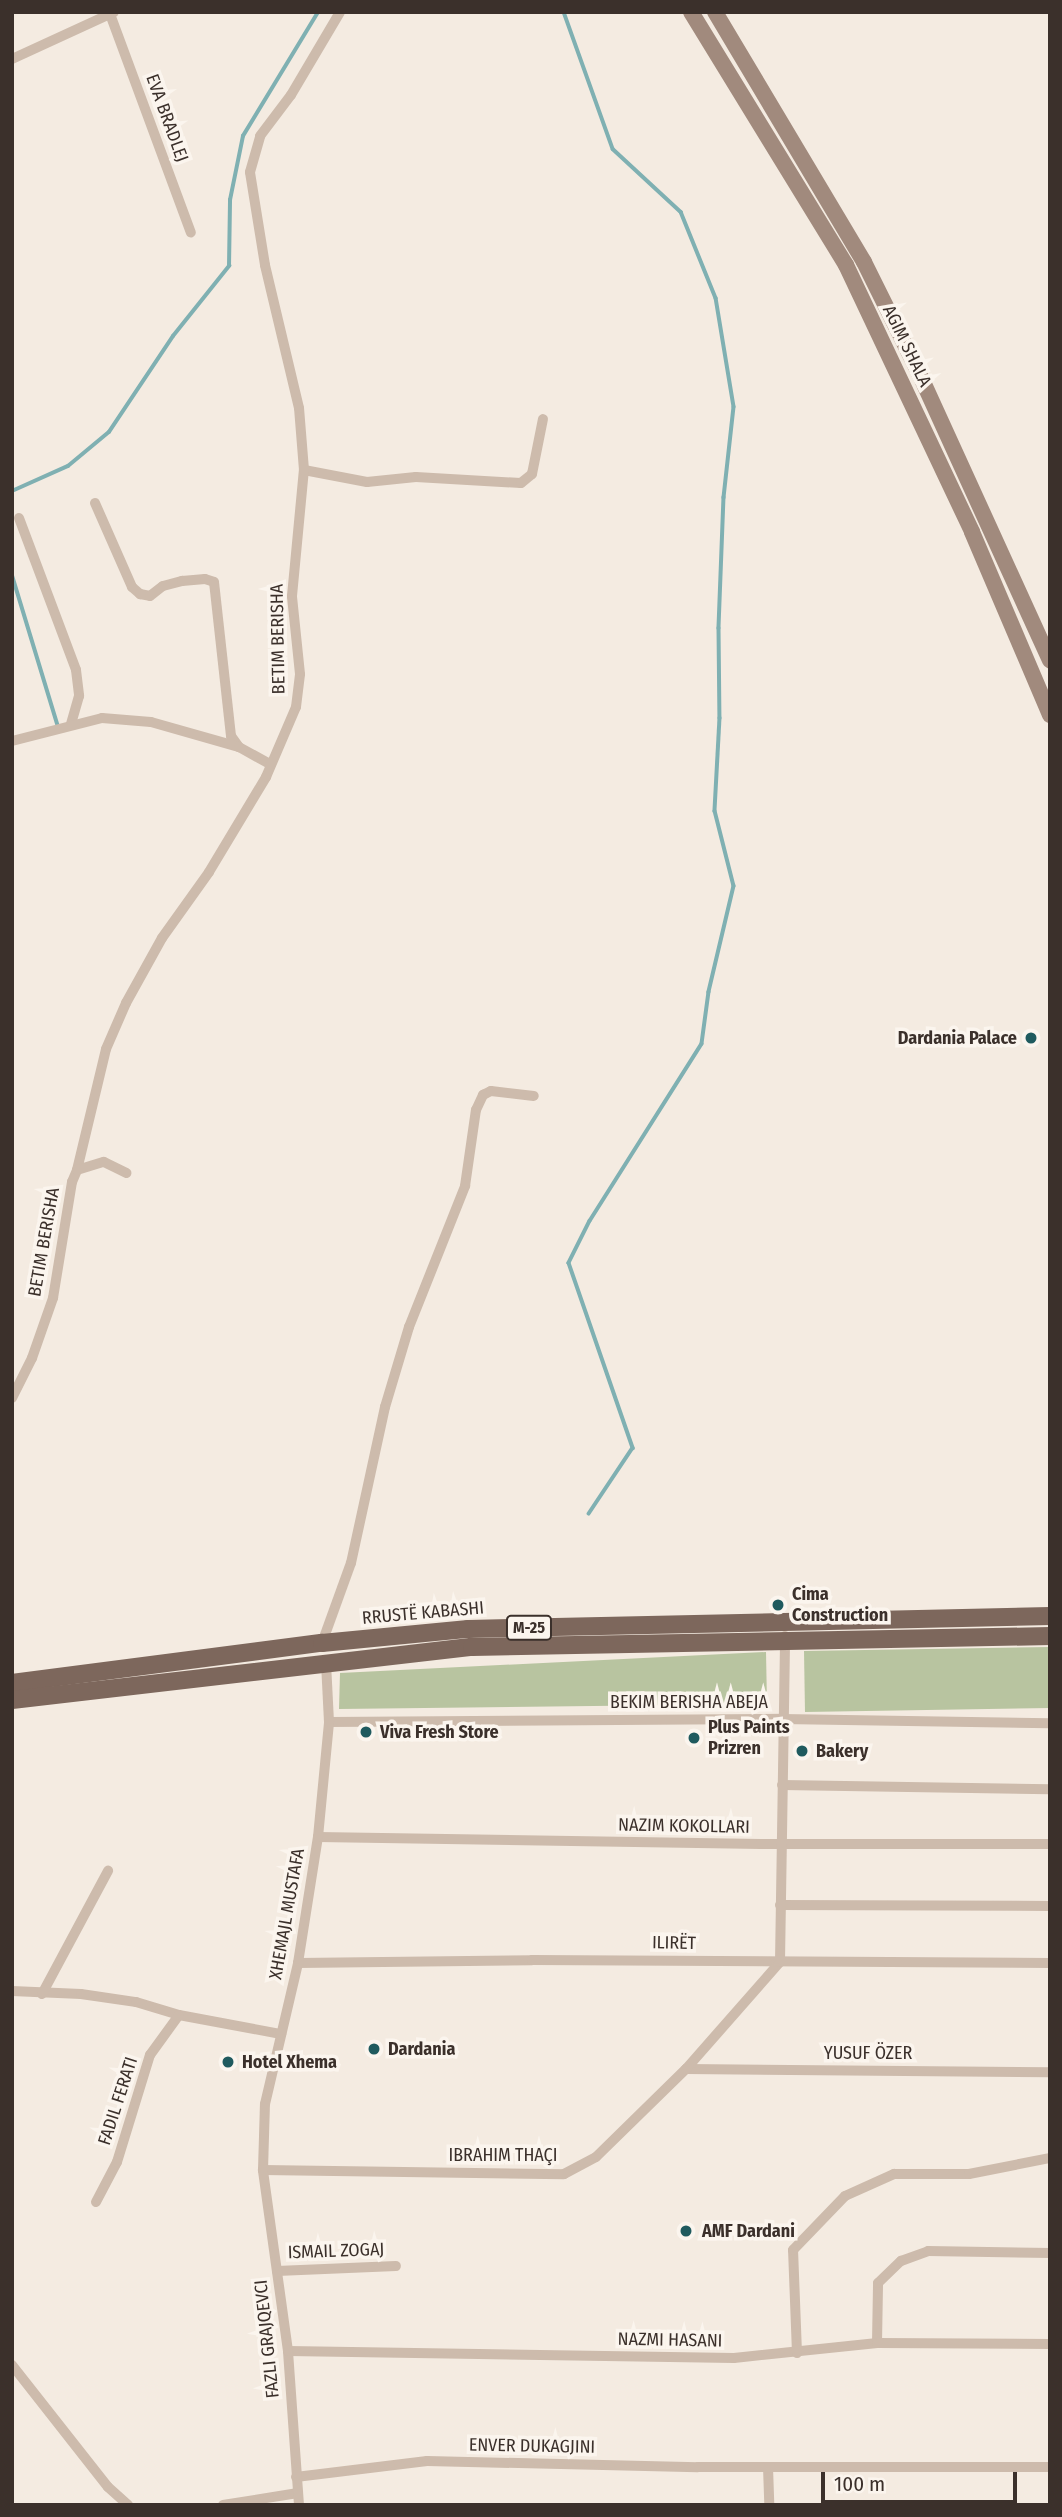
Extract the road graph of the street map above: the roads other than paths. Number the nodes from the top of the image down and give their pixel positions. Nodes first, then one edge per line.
1 (340, 12) edge
2 (691, 12) edge
3 (715, 12) edge
4 (112, 13) edge
5 (12, 59) edge
6 (191, 233) dead end
7 (543, 419) dead end
8 (304, 470) junction
9 (95, 503) dead end
10 (19, 518) dead end
11 (1050, 661) edge
12 (1050, 715) edge
13 (71, 724) junction
14 (12, 741) edge
15 (239, 747) junction
16 (270, 764) junction
17 (534, 1096) dead end
18 (77, 1170) junction
19 (127, 1173) dead end
20 (12, 1398) edge
21 (1050, 1616) edge
22 (784, 1622) junction
23 (1050, 1636) edge
24 (785, 1641) junction
25 (322, 1643) junction
26 (326, 1662) junction
27 (12, 1683) edge
28 (12, 1700) edge
29 (782, 1719) junction
30 (329, 1722) junction
31 (1050, 1723) edge
32 (782, 1785) junction
33 (1050, 1789) edge
34 (318, 1837) junction
35 (780, 1844) junction
36 (1050, 1844) edge
37 (108, 1871) dead end
38 (780, 1905) junction
39 (1050, 1906) edge
40 (780, 1962) junction
41 (298, 1963) junction
42 (1050, 1964) edge
43 (12, 1991) edge
44 (42, 1994) junction
45 (179, 2015) junction
46 (281, 2034) junction
47 (686, 2069) junction
48 (1050, 2072) edge
49 (1050, 2158) edge
50 (262, 2170) junction
51 (96, 2202) dead end
52 (1050, 2253) edge
53 (396, 2266) dead end
54 (277, 2271) junction
55 (877, 2343) junction
56 (1050, 2344) edge
57 (288, 2351) junction
58 (797, 2353) junction
59 (12, 2365) edge
60 (768, 2467) junction
61 (1050, 2467) edge
62 (296, 2477) junction
63 (298, 2493) junction
64 (128, 2505) edge
65 (223, 2505) edge
66 (299, 2505) edge
67 (769, 2505) edge

1 - 8 street, BETIM BERISHA
2 - 12 main road, AGIM SHALA
3 - 11 main road, AGIM SHALA
4 - 5 street
4 - 6 street, EVA BRADLEJ
7 - 8 street
8 - 16 street, BETIM BERISHA
9 - 15 street
10 - 13 street
13 - 14 street
13 - 15 street
15 - 16 street
16 - 18 street, BETIM BERISHA
17 - 25 street
18 - 19 street, BETIM BERISHA
18 - 20 street, BETIM BERISHA
21 - 22 main road, RRUSTË KABASHI / M-25
22 - 24 street
22 - 25 main road, RRUSTË KABASHI / M-25
23 - 24 main road, M-25
24 - 26 main road, M-25
24 - 29 street
25 - 27 main road, RRUSTË KABASHI / M-25
26 - 28 main road, M-25
26 - 30 street, XHEMAJL MUSTAFA
29 - 30 street, BEKIM BERISHA ABEJA
29 - 31 street, BEKIM BERISHA ABEJA
29 - 32 street
30 - 34 street, XHEMAJL MUSTAFA
32 - 33 street
32 - 35 street
34 - 35 street, NAZIM KOKOLLARI
34 - 41 street, XHEMAJL MUSTAFA
35 - 36 street, NAZIM KOKOLLARI
35 - 38 street
37 - 44 street
38 - 39 street
38 - 40 street
40 - 41 street, ILIRËT
40 - 42 street, ILIRËT
40 - 47 street, IBRAHIM THAÇI
41 - 46 street, XHEMAJL MUSTAFA
43 - 44 street
44 - 45 street
45 - 46 street
45 - 51 street, FADIL FERATI
46 - 50 street, XHEMAJL MUSTAFA
47 - 48 street, YUSUF ÖZER
47 - 50 street, IBRAHIM THAÇI
49 - 58 street
50 - 54 street, FAZLI GRAJQEVCI
52 - 55 street
53 - 54 street, ISMAIL ZOGAJ
54 - 57 street, FAZLI GRAJQEVCI
55 - 56 street, NAZMI HASANI
55 - 58 street, NAZMI HASANI
57 - 58 street, NAZMI HASANI
57 - 62 street, FAZLI GRAJQEVCI
59 - 64 street
60 - 61 street, ENVER DUKAGJINI
60 - 62 street, ENVER DUKAGJINI
60 - 67 street
62 - 63 street, FAZLI GRAJQEVCI
63 - 65 street
63 - 66 street, FAZLI GRAJQEVCI

